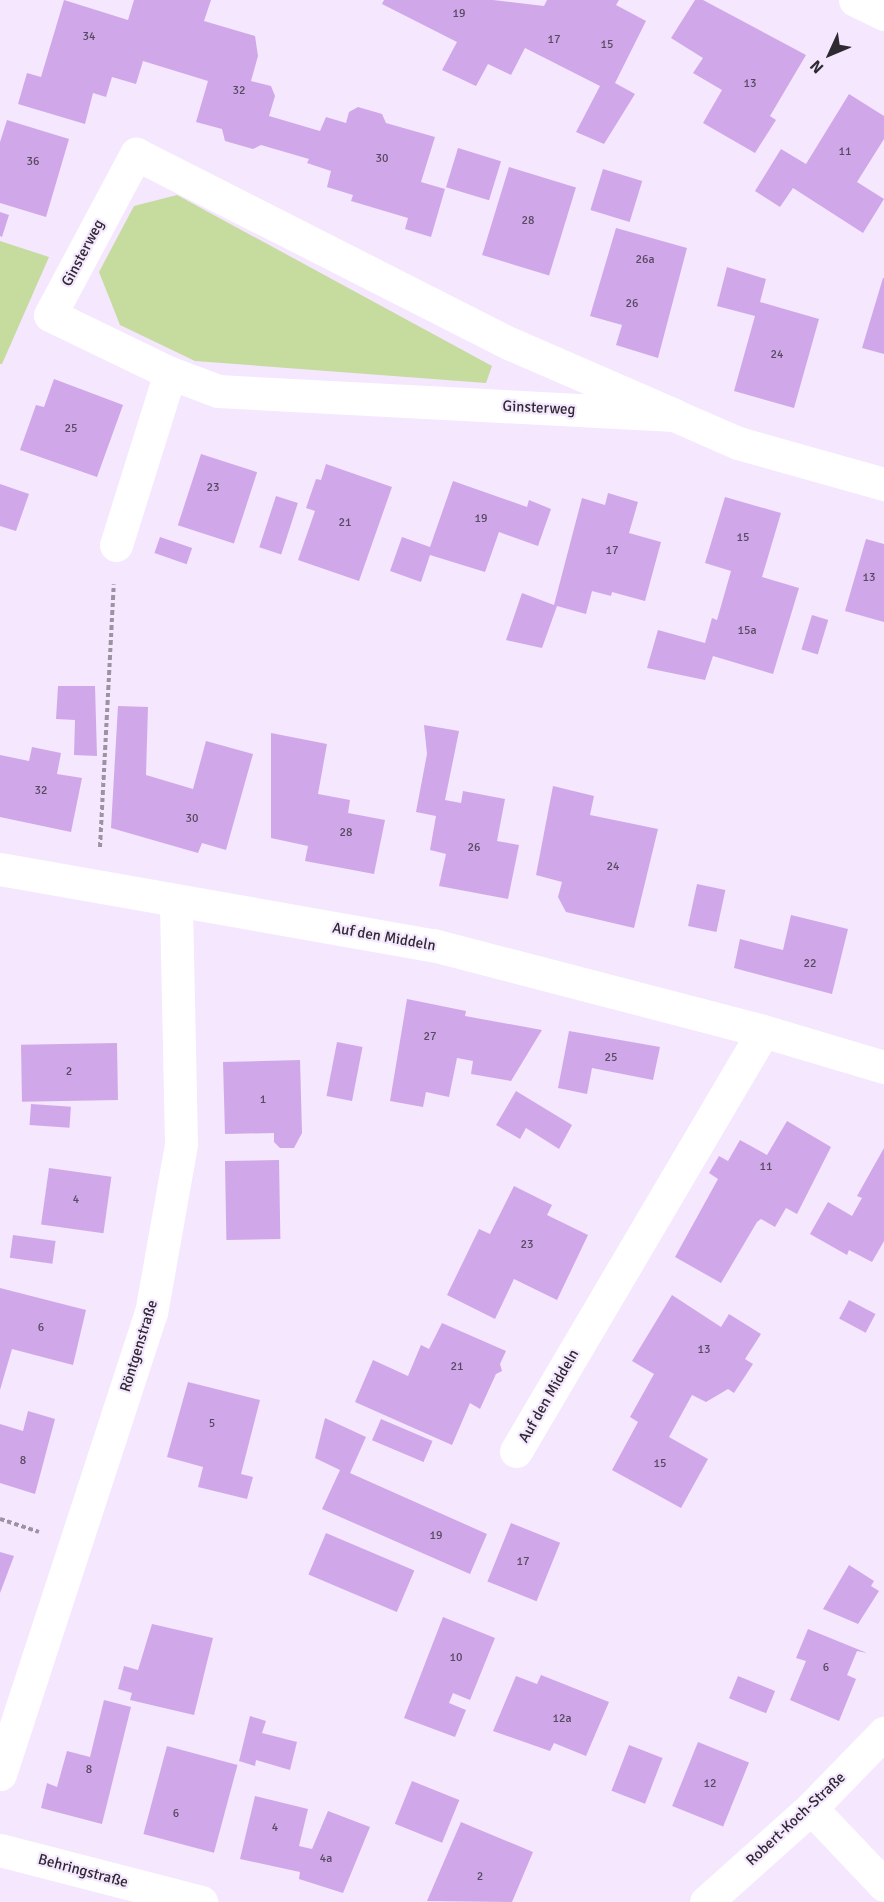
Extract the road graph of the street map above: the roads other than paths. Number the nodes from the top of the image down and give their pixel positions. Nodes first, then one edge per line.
1 (855, 0) edge
2 (884, 14) edge
3 (170, 373) junction
4 (674, 414) junction
5 (884, 484) edge
6 (116, 545) road end
7 (0, 869) edge
8 (176, 901) junction
9 (763, 1031) junction
10 (884, 1066) edge
11 (516, 1451) dead end
12 (884, 1733) edge
13 (0, 1774) edge
14 (811, 1808) junction
15 (0, 1850) edge
16 (884, 1885) edge
17 (201, 1902) edge
18 (706, 1902) edge

1 - 2 street
3 - 4 street, Ginsterweg
3 - 4 street, Ginsterweg
3 - 6 street
4 - 5 street, Ginsterweg
7 - 8 street, Auf den Middeln
8 - 9 street, Auf den Middeln
8 - 13 street, Röntgenstraße
9 - 10 street, Auf den Middeln
9 - 11 street, Auf den Middeln
12 - 14 street, Robert-Koch-Straße
14 - 16 street
14 - 18 street, Robert-Koch-Straße
15 - 17 street, Behringstraße

